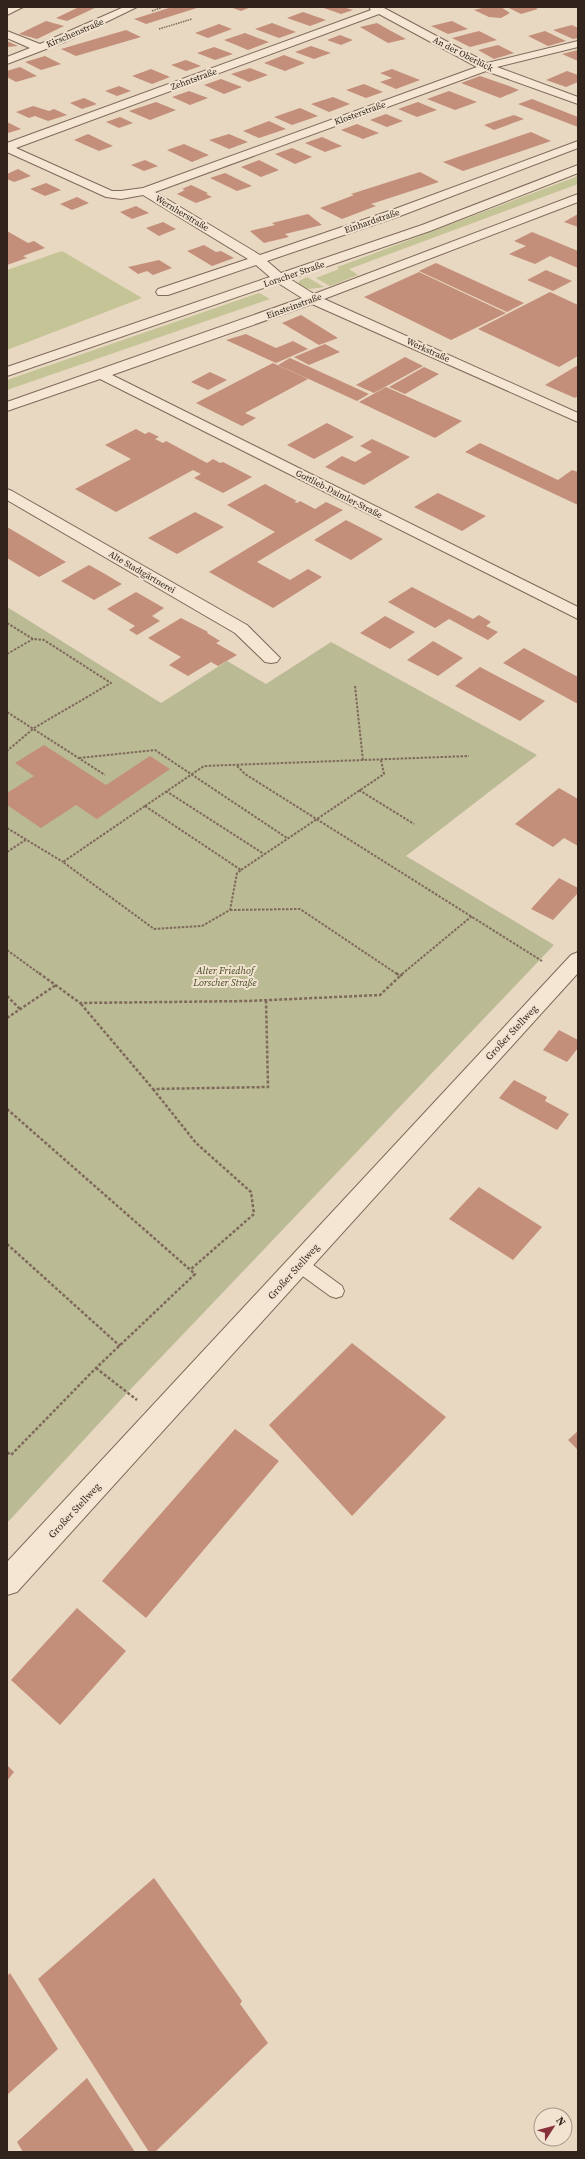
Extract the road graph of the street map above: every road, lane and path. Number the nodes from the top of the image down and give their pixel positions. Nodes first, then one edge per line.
1 (18, 7) edge
2 (132, 7) edge
3 (403, 8) dead end
4 (379, 10) edge
5 (7, 12) edge
6 (192, 19) dead end
7 (159, 29) dead end
8 (7, 34) edge
9 (578, 44) edge
10 (39, 48) junction
11 (7, 61) edge
12 (486, 67) junction
13 (578, 101) edge
14 (578, 144) edge
15 (7, 148) edge
16 (578, 169) edge
17 (144, 191) junction
18 (578, 198) edge
19 (260, 260) junction
20 (280, 278) junction
21 (162, 292) dead end
22 (313, 299) junction
23 (7, 372) edge
24 (100, 374) junction
25 (7, 406) edge
26 (578, 418) edge
27 (7, 494) edge
28 (578, 614) edge
29 (7, 623) edge
30 (33, 639) junction
31 (7, 654) edge
32 (271, 658) dead end
33 (355, 686) dead end
34 (7, 712) edge
35 (34, 728) junction
36 (7, 751) edge
37 (469, 756) dead end
38 (80, 758) junction
39 (381, 760) junction
40 (363, 761) junction
41 (236, 766) junction
42 (191, 774) junction
43 (105, 775) dead end
44 (358, 790) junction
45 (166, 791) junction
46 (145, 806) junction
47 (317, 818) junction
48 (414, 824) dead end
49 (7, 828) edge
50 (287, 838) junction
51 (27, 839) junction
52 (7, 852) edge
53 (264, 854) junction
54 (63, 862) junction
55 (241, 870) junction
56 (230, 910) junction
57 (472, 916) junction
58 (7, 950) edge
59 (572, 967) edge
60 (400, 976) junction
61 (56, 985) junction
62 (7, 996) edge
63 (266, 1000) junction
64 (80, 1003) dead end
65 (20, 1009) junction
66 (7, 1018) edge
67 (153, 1089) junction
68 (7, 1108) edge
69 (7, 1244) edge
70 (299, 1264) junction
71 (190, 1270) junction
72 (336, 1292) dead end
73 (120, 1346) junction
74 (96, 1368) junction
75 (160, 1417) junction
76 (7, 1452) edge
77 (7, 1582) edge

1 - 5 street
2 - 10 street, Kirschenstraße
3 - 4 street, Zehntstraße
4 - 12 street, An der Oberlück
4 - 15 street, Zehntstraße
6 - 7 path
8 - 10 street, Kirschenstraße
9 - 12 street, Klosterstraße
10 - 11 street, Kirschenstraße
12 - 13 street, An der Oberlück
12 - 17 street, Klosterstraße
14 - 19 street, Einhardstraße
15 - 17 street, Wernherstraße
16 - 20 street, Lorscher Straße
17 - 19 street, Wernherstraße
18 - 22 street, Einsteinstraße
19 - 20 street, Wernherstraße
19 - 21 street, Einhardstraße
20 - 22 street, Werkstraße
20 - 23 street, Lorscher Straße
22 - 24 street, Einsteinstraße
22 - 26 street, Werkstraße
24 - 25 street, Einsteinstraße
24 - 28 street, Gottlieb-Daimler-Straße
27 - 32 street, Alte Stadtgärtnerei
29 - 30 path
30 - 31 path
30 - 35 path
33 - 40 path
34 - 35 path
35 - 36 path
35 - 38 path
37 - 39 path
38 - 42 path
38 - 43 path
39 - 40 path
39 - 44 path
40 - 41 path
41 - 42 path
41 - 47 path
42 - 45 path
42 - 50 path
44 - 47 path
44 - 48 path
45 - 46 path
45 - 53 path
46 - 54 path
46 - 55 path
47 - 50 path
47 - 57 path
49 - 51 path
50 - 53 path
51 - 52 path
51 - 54 path
53 - 55 path
54 - 56 path
55 - 56 path
56 - 60 path
57 - 59 path
57 - 60 path
58 - 61 path
59 - 70 street, Großer Stellweg
60 - 63 path
61 - 63 path
61 - 65 path
62 - 65 path
63 - 67 path
64 - 67 path
65 - 66 path
67 - 71 path
68 - 71 path
69 - 73 path
70 - 72 lane
70 - 75 street, Großer Stellweg
71 - 73 path
73 - 74 path
74 - 75 path
74 - 76 path
75 - 77 street, Großer Stellweg

